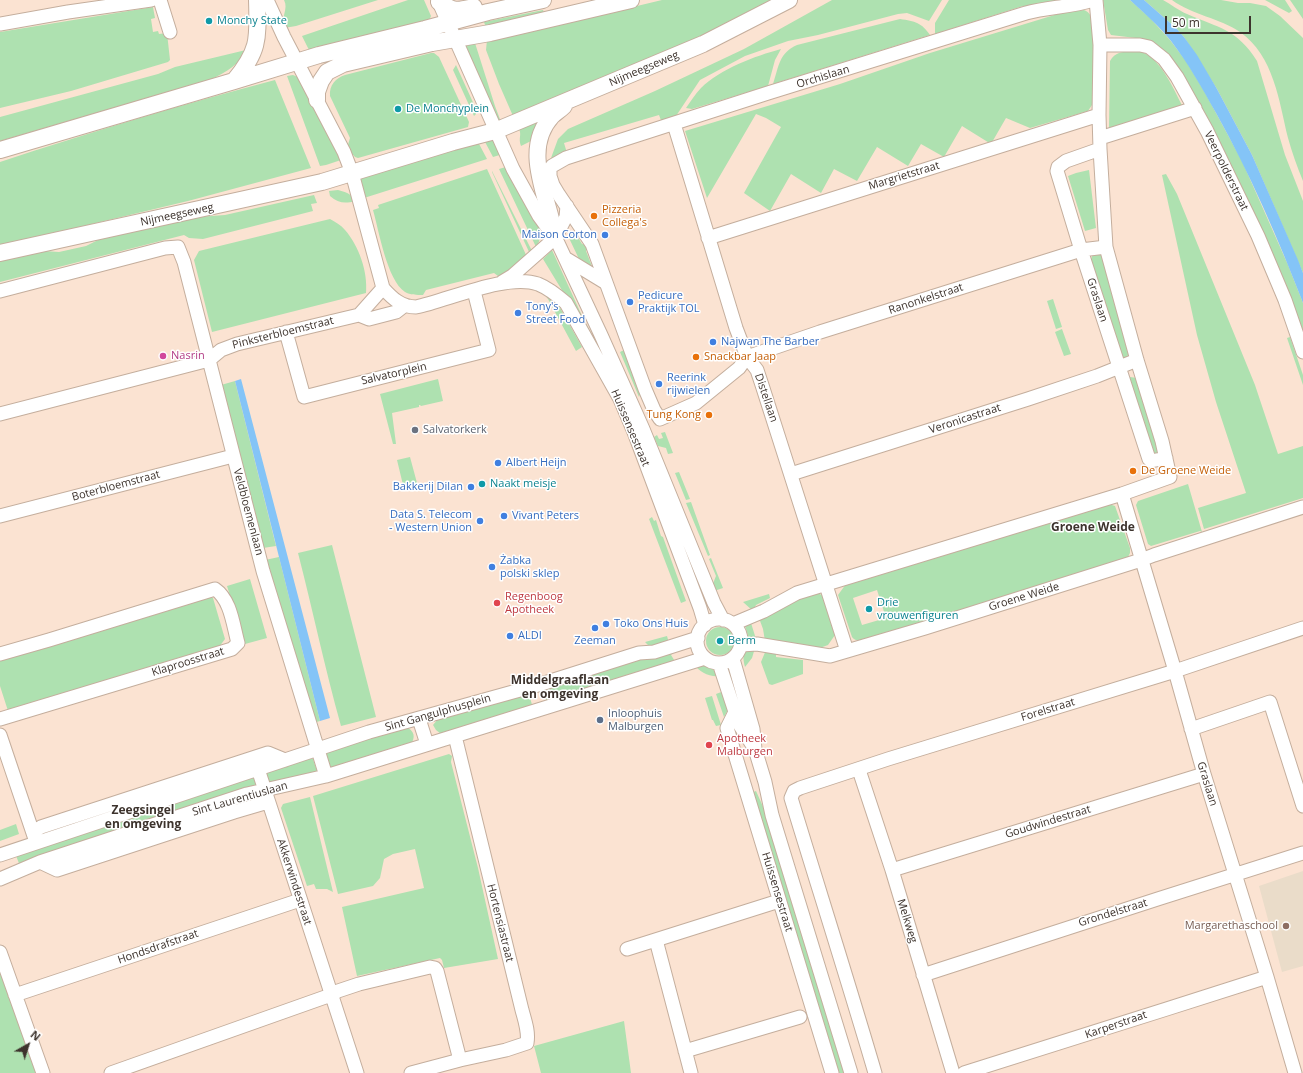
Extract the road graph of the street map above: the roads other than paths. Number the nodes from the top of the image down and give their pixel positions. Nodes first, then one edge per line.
1 (151, 0) edge
2 (160, 0) edge
3 (257, 0) edge
4 (267, 0) edge
5 (509, 0) edge
6 (543, 0) edge
7 (631, 0) edge
8 (789, 0) edge
9 (1093, 0) edge
10 (1096, 0) edge
11 (439, 1) edge
12 (67, 6) edge
13 (448, 23) junction
14 (0, 24) edge
15 (170, 32) dead end
16 (456, 39) junction
17 (1100, 45) junction
18 (296, 61) junction
19 (234, 81) junction
20 (572, 99) junction
21 (317, 100) junction
22 (1195, 108) junction
23 (1099, 115) junction
24 (674, 124) junction
25 (495, 131) junction
26 (1100, 144) junction
27 (0, 150) edge
28 (352, 172) junction
29 (566, 206) junction
30 (555, 238) junction
31 (708, 238) junction
32 (1106, 247) junction
33 (1081, 250) junction
34 (0, 253) edge
35 (565, 258) junction
36 (502, 282) junction
37 (606, 283) junction
38 (383, 288) junction
39 (0, 291) edge
40 (474, 291) junction
41 (410, 306) junction
42 (359, 315) junction
43 (286, 332) junction
44 (1303, 352) edge
45 (747, 358) junction
46 (209, 360) junction
47 (1137, 360) junction
48 (1119, 368) junction
49 (0, 414) edge
50 (233, 456) junction
51 (1166, 458) junction
52 (791, 474) junction
53 (1122, 494) junction
54 (1303, 507) edge
55 (0, 516) edge
56 (1141, 560) junction
57 (826, 584) junction
58 (728, 622) junction
59 (705, 625) junction
60 (1303, 628) edge
61 (698, 638) junction
62 (741, 644) junction
63 (847, 651) junction
64 (0, 654) edge
65 (705, 658) junction
66 (733, 658) junction
67 (719, 663) junction
68 (1175, 671) junction
69 (735, 712) junction
70 (0, 719) edge
71 (419, 719) junction
72 (1191, 729) junction
73 (0, 735) edge
74 (455, 736) junction
75 (426, 744) junction
76 (755, 749) junction
77 (317, 750) junction
78 (285, 760) junction
79 (258, 769) junction
80 (859, 770) junction
81 (1204, 774) junction
82 (326, 776) junction
83 (267, 796) junction
84 (1303, 806) edge
85 (35, 837) junction
86 (1303, 853) edge
87 (0, 855) edge
88 (892, 870) junction
89 (1234, 875) junction
90 (0, 879) edge
91 (300, 900) junction
92 (779, 901) junction
93 (656, 940) junction
94 (627, 949) dead end
95 (0, 952) edge
96 (923, 975) junction
97 (1267, 978) junction
98 (15, 994) junction
99 (331, 995) junction
100 (800, 1017) dead end
101 (685, 1052) junction
102 (460, 1060) junction
103 (43, 1073) edge
104 (111, 1073) edge
105 (357, 1073) edge
106 (411, 1073) edge
107 (691, 1073) edge
108 (832, 1073) edge
109 (851, 1073) edge
110 (875, 1073) edge
111 (953, 1073) edge
112 (964, 1073) edge
113 (1295, 1073) edge

1 - 12 street
2 - 15 street
3 - 19 main road
4 - 18 street
5 - 11 main road
6 - 13 main road
7 - 16 main road
8 - 20 main road, Nijmeegseweg
9 - 24 street, Orchislaan
10 - 17 street, Graslaan
11 - 13 street
12 - 14 street
13 - 16 street
13 - 18 main road
16 - 21 main road
16 - 25 street
17 - 22 street, Veerpolderstraat
17 - 23 street, Graslaan
18 - 19 main road
18 - 21 street
19 - 27 main road
20 - 25 main road, Nijmeegseweg
20 - 30 main road
21 - 28 street
22 - 26 street, Graslaan
22 - 44 street, Veerpolderstraat
23 - 26 street, Graslaan
23 - 31 street, Margrietstraat
24 - 29 street, Orchislaan
24 - 31 street, Distellaan
25 - 28 main road
25 - 30 street, Huissensestraat
26 - 32 street, Graslaan
26 - 33 street, Graslaan
28 - 34 main road, Nijmeegseweg
28 - 38 street
29 - 30 street
29 - 37 street
30 - 35 street, Huissensestraat
30 - 36 street
31 - 45 street, Distellaan
32 - 33 street, Ranonkelstraat
32 - 47 street, Graslaan
33 - 45 street, Ranonkelstraat
33 - 48 street, Graslaan
35 - 37 street
35 - 58 street, Huissensestraat
36 - 40 street, Pinksterbloemstraat
36 - 59 street, Huissensestraat
37 - 45 street
38 - 41 street
38 - 42 street
39 - 46 street, Veldbloemenlaan
40 - 41 street, Pinksterbloemstraat
40 - 43 street, Salvatorplein
41 - 42 street, Pinksterbloemstraat
42 - 43 street, Pinksterbloemstraat
43 - 46 street, Pinksterbloemstraat
45 - 52 street, Distellaan
46 - 49 street, Pinksterbloemstraat
46 - 50 street, Veldbloemenlaan
47 - 48 street, Veronicastraat
47 - 51 street, Graslaan
48 - 51 street, Graslaan
48 - 52 street, Veronicastraat
50 - 55 street, Boterbloemstraat
50 - 77 street, Veldbloemenlaan
51 - 53 street, Graslaan
52 - 57 street, Distellaan
53 - 56 street, Graslaan
53 - 57 street
54 - 56 street, Groene Weide
56 - 63 street, Groene Weide
56 - 68 street, Graslaan
57 - 58 street
57 - 63 street, Distellaan
58 - 59 street
58 - 62 street
59 - 61 street
60 - 68 street, Forelstraat
61 - 65 street
61 - 71 street, Sint Gangulphusplein
62 - 63 street, Groene Weide
62 - 66 street
64 - 70 street, Klaproosstraat
65 - 67 street
65 - 74 street
66 - 67 street
66 - 76 street, Huissensestraat
67 - 69 street, Huissensestraat
68 - 72 street, Graslaan
68 - 80 street, Forelstraat
69 - 76 street, Huissensestraat
69 - 92 street, Huissensestraat
71 - 75 street
71 - 77 street, Sint Gangulphusplein
72 - 81 street, Graslaan
72 - 84 street
73 - 85 street
74 - 75 street
74 - 102 street, Hortensiastraat
75 - 82 street
76 - 109 street, Huissensestraat
77 - 78 street, Sint Laurentiuslaan
77 - 82 street, Veldbloemenlaan
78 - 79 street, Sint Laurentiuslaan
78 - 85 street, Sint Laurentiuslaan
79 - 83 street, Akkerwindestraat
79 - 85 street, Sint Laurentiuslaan
80 - 88 street, Melkweg
80 - 110 street, Forelstraat
81 - 88 street, Goudwindestraat
81 - 89 street, Graslaan
82 - 83 street, Sint Laurentiuslaan
83 - 90 street, Sint Laurentiuslaan
83 - 91 street, Akkerwindestraat
85 - 87 street, Sint Laurentiuslaan
86 - 89 street, Grondelstraat
88 - 96 street, Melkweg
89 - 96 street, Grondelstraat
89 - 97 street, Graslaan
91 - 98 street, Hondsdrafstraat
91 - 99 street, Akkerwindestraat
92 - 93 street
92 - 108 street, Huissensestraat
93 - 94 street
93 - 101 street
95 - 98 street
96 - 111 street, Melkweg
97 - 112 street, Karperstraat
97 - 113 street, Graslaan
98 - 103 street
99 - 102 street
99 - 104 street
99 - 105 street, Akkerwindestraat
100 - 101 street
101 - 107 street
102 - 106 street

